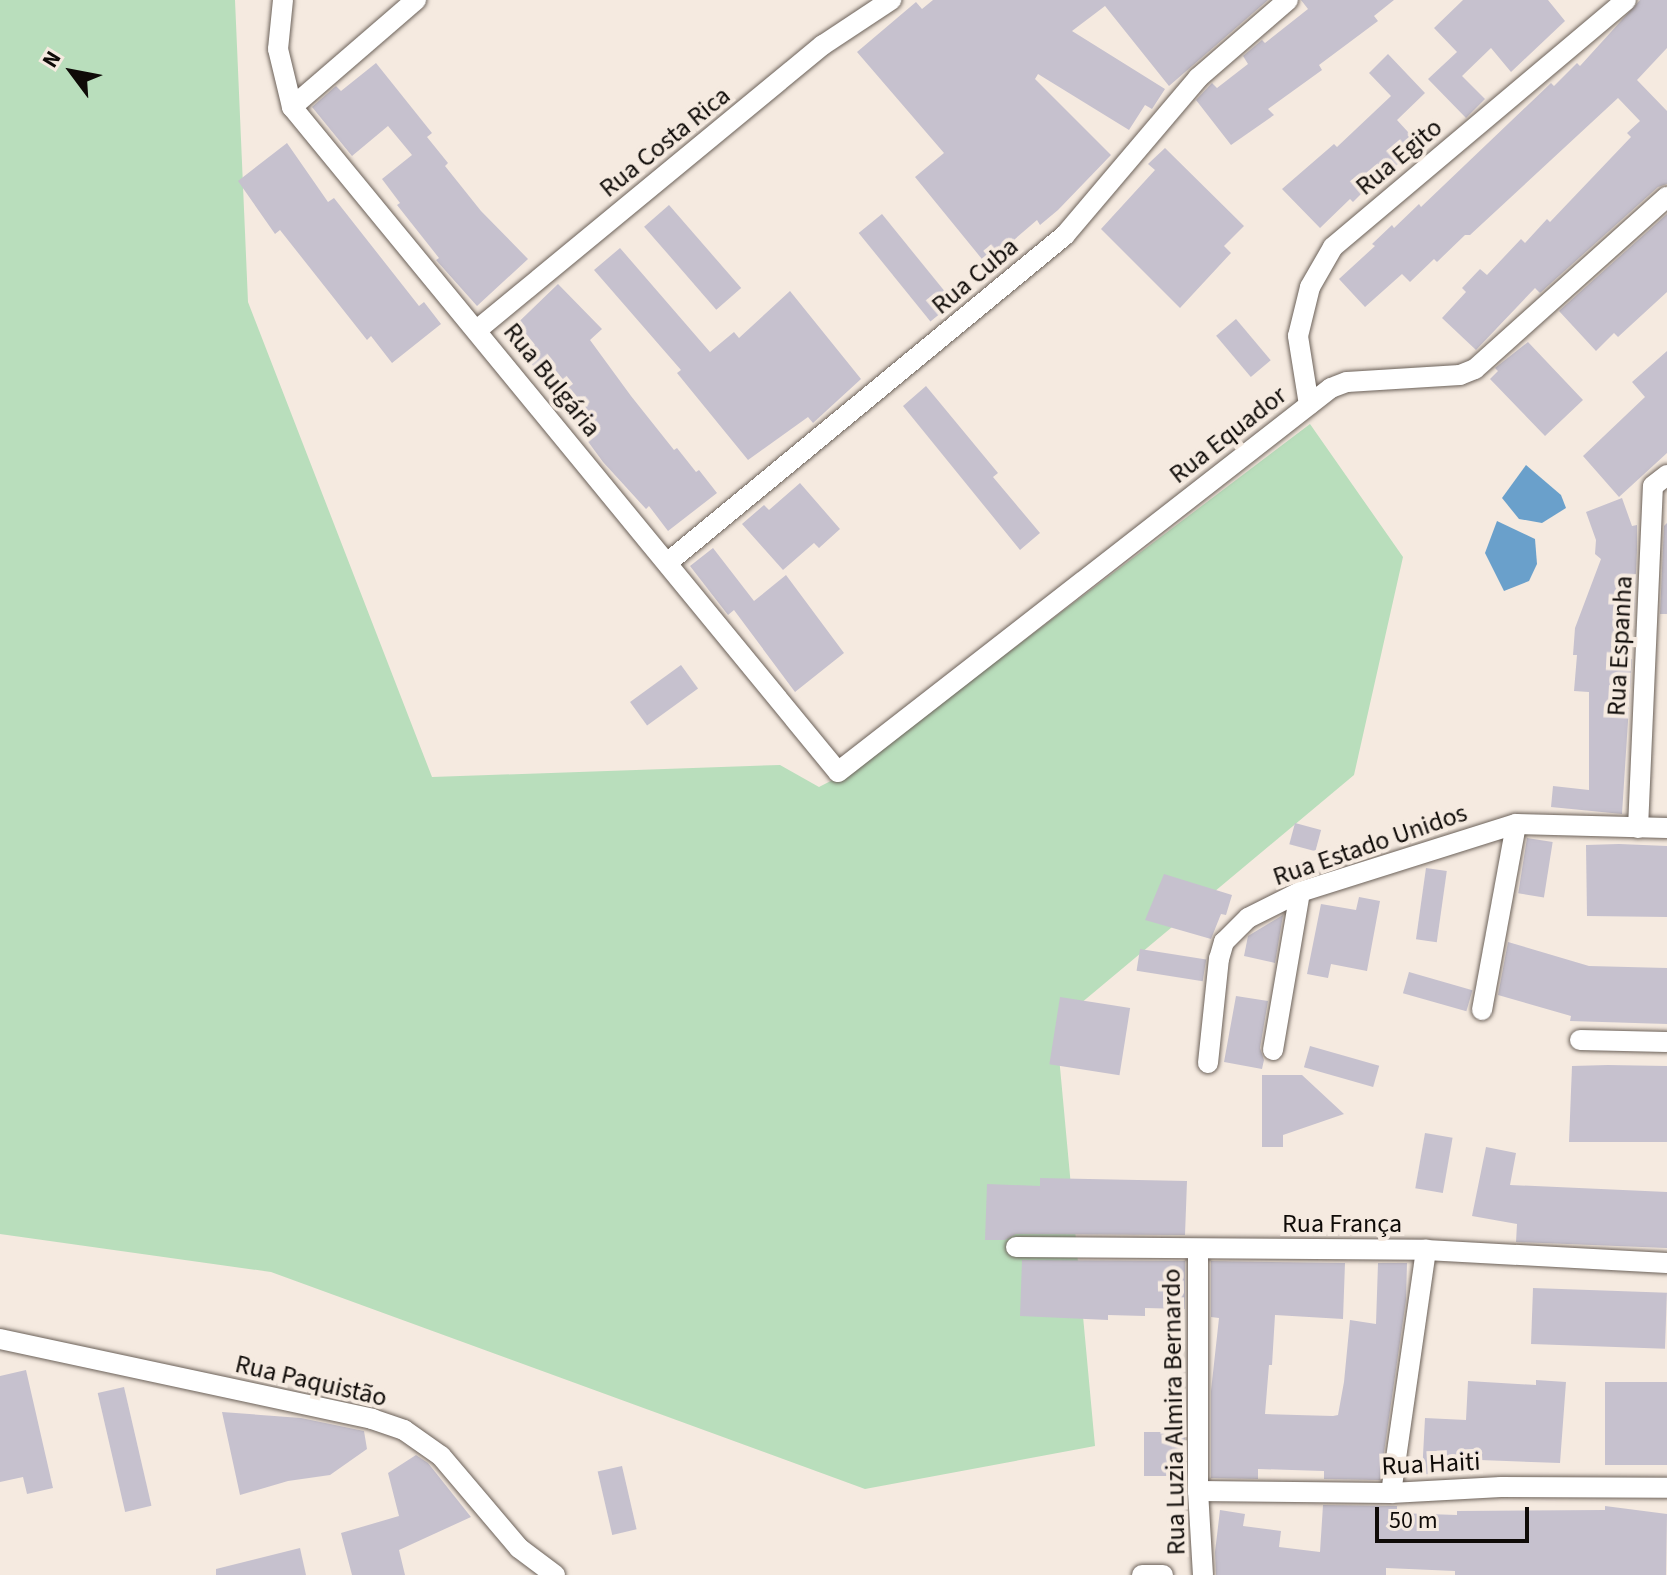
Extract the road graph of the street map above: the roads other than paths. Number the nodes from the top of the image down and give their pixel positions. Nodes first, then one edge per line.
1 (283, 0) edge
2 (416, 0) edge
3 (891, 0) edge
4 (1288, 0) edge
5 (1626, 0) edge
6 (292, 107) junction
7 (1667, 197) edge
8 (477, 330) junction
9 (1309, 405) junction
10 (1667, 475) edge
11 (667, 563) junction
12 (838, 772) joint
13 (1516, 824) junction
14 (1638, 828) junction
15 (1667, 828) edge
16 (1300, 892) junction
17 (1482, 1010) dead end
18 (1580, 1040) dead end
19 (1667, 1042) edge
20 (1273, 1050) dead end
21 (1208, 1063) dead end
22 (1016, 1247) dead end
23 (1198, 1249) junction
24 (1426, 1250) junction
25 (1667, 1263) edge
26 (0, 1339) edge
27 (1667, 1488) edge
28 (1198, 1491) junction
29 (1391, 1493) junction
30 (555, 1575) edge
31 (1142, 1575) edge
32 (1163, 1575) edge
33 (1203, 1575) edge

1 - 6 street, Rua Bulgária
2 - 6 street
3 - 8 street, Rua Costa Rica
4 - 11 street, Rua Cuba
5 - 9 street, Rua Egito
6 - 8 street, Rua Bulgária
7 - 9 street, Rua Equador
8 - 11 street, Rua Bulgária
9 - 12 street, Rua Equador
10 - 14 street, Rua Espanha
11 - 12 street, Rua Bulgária
13 - 14 street, Rua Estado Unidos
13 - 16 street, Rua Estado Unidos
13 - 17 street
14 - 15 street, Rua Estado Unidos
16 - 20 street
16 - 21 street, Rua Estado Unidos
18 - 19 street
22 - 23 street, Rua França
23 - 24 street, Rua França
23 - 28 street, Rua Luzia Almira Bernardo
24 - 25 street, Rua França
24 - 29 street
26 - 30 street, Rua Paquistão
27 - 29 street, Rua Haiti
28 - 29 street, Rua Haiti
28 - 33 street, Rua Luzia Almira Bernardo
31 - 32 street

